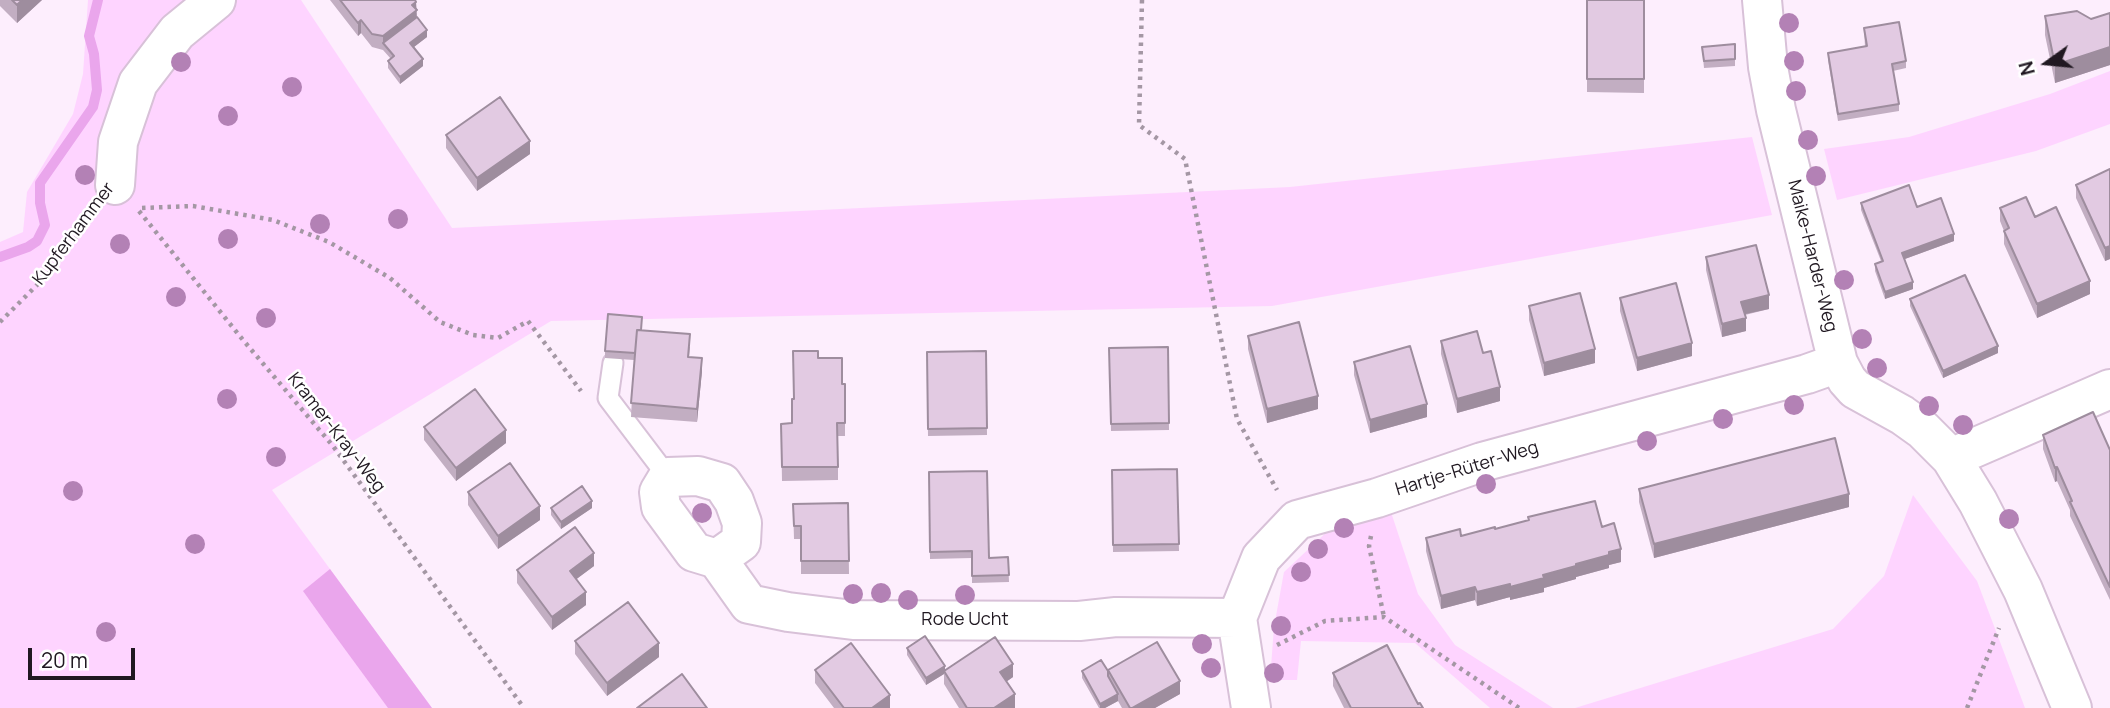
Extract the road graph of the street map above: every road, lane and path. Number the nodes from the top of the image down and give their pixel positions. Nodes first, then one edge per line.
1 (216, 0) edge
2 (1142, 0) edge
3 (1762, 0) edge
4 (126, 197) junction
5 (0, 322) edge
6 (515, 330) dead end
7 (613, 363) edge
8 (1838, 363) junction
9 (2110, 389) edge
10 (1951, 458) junction
11 (668, 477) junction
12 (1377, 498) junction
13 (1297, 520) junction
14 (717, 559) junction
15 (2023, 590) junction
16 (1384, 617) junction
17 (1237, 618) junction
18 (1243, 661) junction
19 (524, 708) edge
20 (1251, 708) edge
21 (1519, 708) edge
22 (1967, 708) edge
23 (2072, 708) edge

1 - 4 street, Kupferhammer
2 - 13 path
3 - 8 street, Maike-Harder-Weg
4 - 5 path, Kupferhammer
4 - 6 path
4 - 19 path, Kramer-Kray-Weg
7 - 11 lane
8 - 10 street, Maike-Harder-Weg
8 - 12 street, Hartje-Rüter-Weg
9 - 10 street
10 - 15 street, Maike-Harder-Weg
11 - 14 street, Rode Ucht
11 - 14 street
12 - 13 street, Hartje-Rüter-Weg
12 - 16 path
13 - 17 street
14 - 17 street, Rode Ucht
15 - 22 path
15 - 23 street, Maike-Harder-Weg
16 - 18 path
16 - 21 path
17 - 18 street
18 - 20 street

